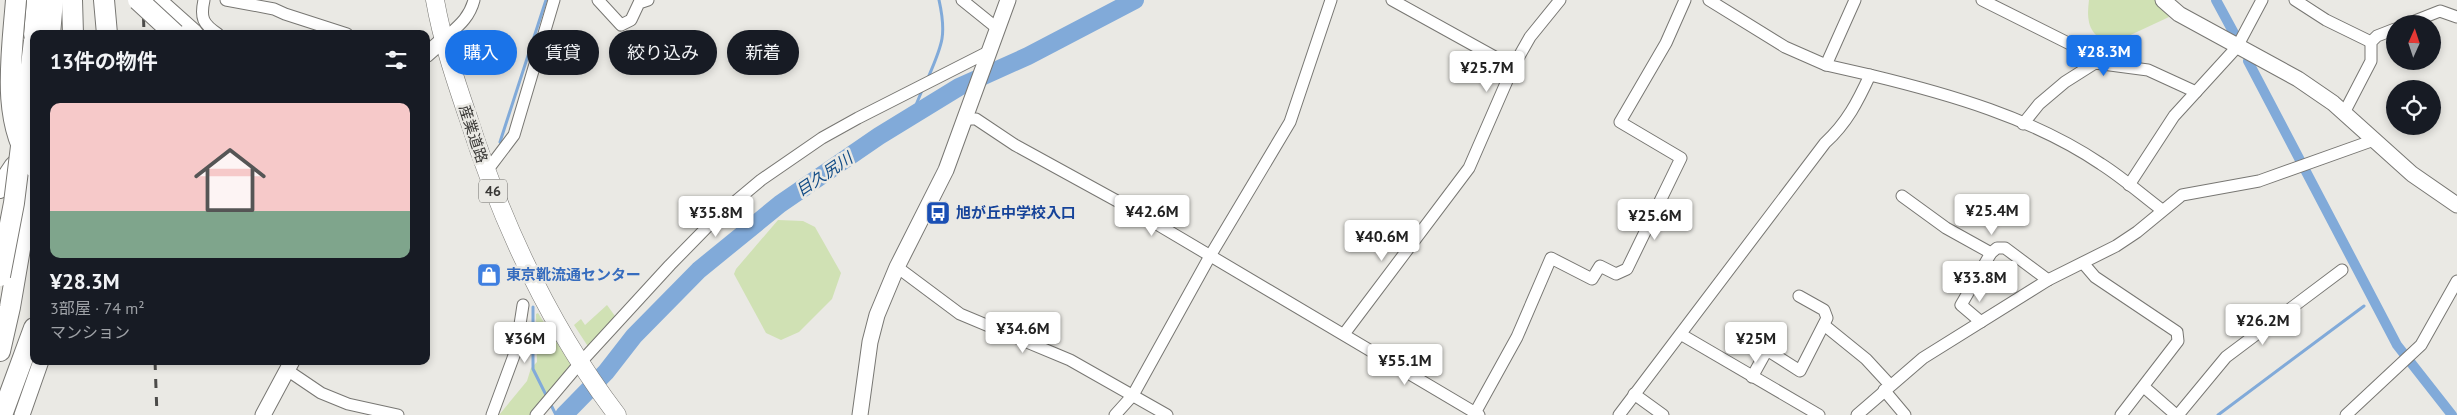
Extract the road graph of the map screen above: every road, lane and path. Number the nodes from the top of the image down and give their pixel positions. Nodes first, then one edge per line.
1 (16, 0) edge
2 (37, 0) edge
3 (53, 0) edge
4 (72, 0) edge
5 (104, 0) edge
6 (138, 0) edge
7 (154, 0) edge
8 (204, 0) edge
9 (226, 0) edge
10 (435, 0) edge
11 (474, 0) edge
12 (554, 0) edge
13 (598, 0) edge
14 (648, 0) edge
15 (962, 0) edge
16 (1008, 0) edge
17 (1331, 0) edge
18 (1392, 0) edge
19 (1560, 0) edge
20 (1685, 0) edge
21 (1709, 0) edge
22 (1855, 0) edge
23 (1982, 0) edge
24 (2163, 0) edge
25 (2262, 0) edge
26 (2295, 0) edge
27 (275, 4) edge
28 (2430, 15) edge
29 (2457, 17) edge
30 (998, 29) junction
31 (34, 30) edge
32 (50, 30) edge
33 (73, 30) edge
34 (106, 30) edge
35 (171, 30) edge
36 (188, 30) edge
37 (212, 30) edge
38 (335, 30) edge
39 (2386, 32) edge
40 (444, 39) junction
41 (2371, 42) junction
42 (2237, 47) junction
43 (430, 51) edge
44 (989, 53) junction
45 (2095, 63) junction
46 (1826, 65) junction
47 (1513, 67) junction
48 (30, 73) edge
49 (1870, 75) junction
50 (2196, 92) junction
51 (968, 113) junction
52 (2344, 113) junction
53 (2024, 124) junction
54 (2374, 140) junction
55 (30, 151) edge
56 (30, 161) edge
57 (486, 172) junction
58 (2129, 185) junction
59 (0, 188) edge
60 (30, 190) edge
61 (1902, 196) dead end
62 (2457, 205) edge
63 (2162, 210) junction
64 (1991, 253) junction
65 (1210, 256) junction
66 (2083, 263) junction
67 (897, 267) junction
68 (2342, 270) dead end
69 (0, 276) edge
70 (2048, 280) junction
71 (2457, 281) edge
72 (1800, 296) dead end
73 (523, 305) dead end
74 (1981, 322) junction
75 (1824, 326) junction
76 (1344, 334) junction
77 (1682, 335) junction
78 (30, 339) edge
79 (0, 351) edge
80 (41, 365) edge
81 (290, 366) edge
82 (582, 366) junction
83 (1752, 377) junction
84 (2144, 387) junction
85 (1887, 388) junction
86 (1634, 394) junction
87 (1133, 395) junction
88 (613, 410) edge
89 (1477, 414) edge
90 (2, 415) edge
91 (22, 415) edge
92 (263, 415) edge
93 (398, 415) edge
94 (492, 415) edge
95 (536, 415) edge
96 (860, 415) edge
97 (1115, 415) edge
98 (1167, 415) edge
99 (1619, 415) edge
100 (1663, 415) edge
101 (1819, 415) edge
102 (1857, 415) edge
103 (1905, 415) edge
104 (2121, 415) edge
105 (2177, 415) edge
106 (2346, 415) edge

1 - 56 highway, bridge
2 - 31 highway
3 - 32 highway
4 - 33 highway
5 - 34 highway
6 - 35 highway, bridge
7 - 36 highway
8 - 37 street
9 - 27 street
10 - 40 main road, 産業道路 / 46
11 - 40 street
12 - 57 street
13 - 14 street
15 - 30 street
16 - 30 street
17 - 65 street
18 - 47 street
19 - 47 street
20 - 89 street
21 - 46 street
22 - 46 street
23 - 45 street
24 - 42 street
25 - 42 street
26 - 41 street
27 - 38 street
28 - 29 street
30 - 44 street
39 - 41 street
40 - 43 street
40 - 57 main road, 産業道路 / 46
41 - 52 street
42 - 50 street
42 - 52 street
44 - 51 street
44 - 82 street
45 - 50 street
45 - 53 street
46 - 49 street
47 - 76 street
48 - 69 highway, bridge
49 - 53 street
49 - 77 street
50 - 58 street
51 - 65 street
51 - 67 street
52 - 54 street
53 - 58 street
54 - 62 street
54 - 63 street
55 - 59 highway, bridge
57 - 82 main road, 産業道路 / 46
58 - 63 street
60 - 79 highway
61 - 64 street
63 - 66 street
64 - 70 street
64 - 74 street
65 - 76 street
65 - 87 street
66 - 70 street
66 - 84 street
67 - 87 street
67 - 96 street
68 - 105 street
70 - 74 street
71 - 106 street
72 - 75 street
73 - 94 street
74 - 85 street
75 - 83 street
75 - 85 street
76 - 89 street
77 - 83 street
77 - 86 street
78 - 90 highway
80 - 91 street
81 - 92 street
81 - 93 street
82 - 88 main road, 46
82 - 95 street
83 - 101 street
84 - 104 street
84 - 105 street
85 - 102 street
85 - 103 street
86 - 99 street
86 - 100 street
87 - 97 street
87 - 98 street

